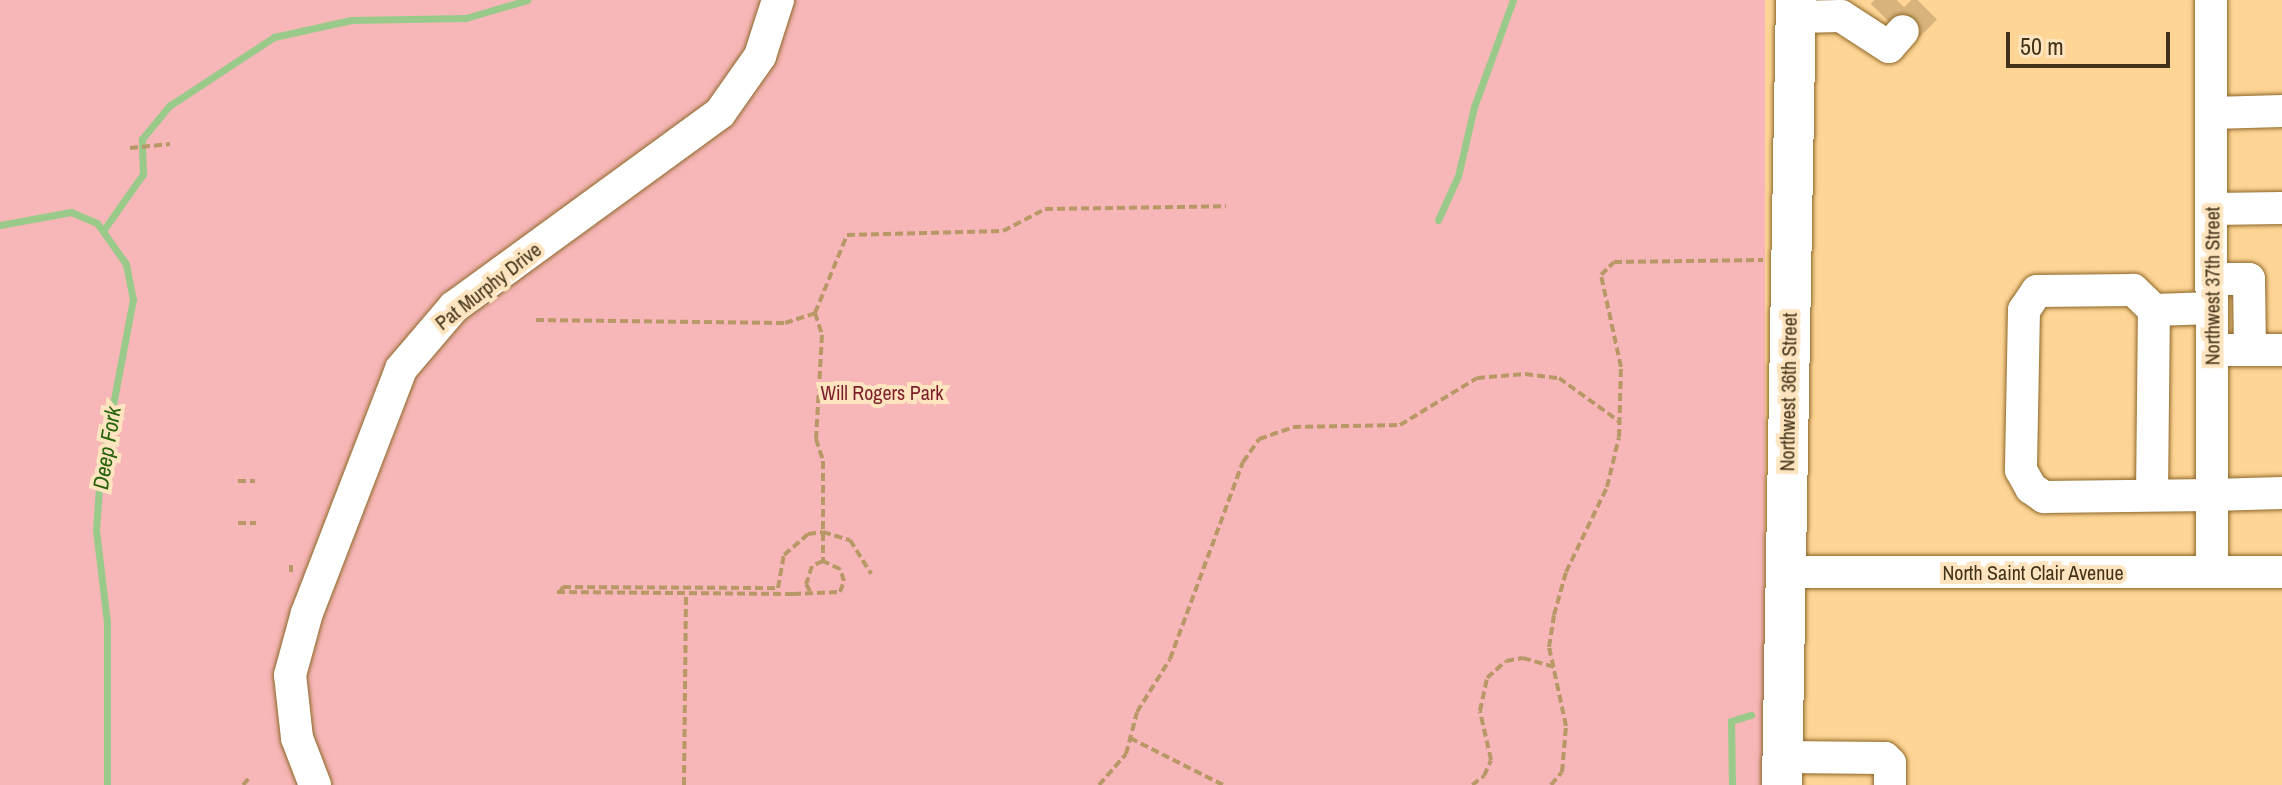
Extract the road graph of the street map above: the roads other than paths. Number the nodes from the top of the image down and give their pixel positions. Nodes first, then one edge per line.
1 (778, 0) edge
2 (2211, 0) edge
3 (1796, 8) edge
4 (1869, 19) edge
5 (2282, 111) edge
6 (2212, 113) junction
7 (2282, 208) edge
8 (2212, 209) junction
9 (2212, 294) junction
10 (2154, 310) junction
11 (2212, 350) junction
12 (2250, 350) junction
13 (2282, 350) edge
14 (2282, 493) edge
15 (2152, 495) junction
16 (2212, 495) junction
17 (1785, 572) junction
18 (2212, 572) junction
19 (2282, 572) edge
20 (1782, 771) edge
21 (315, 785) edge
22 (1890, 785) edge

1 - 21 street, Pat Murphy Drive
2 - 6 street, Northwest 37th Street
3 - 4 street
3 - 17 main road, Northwest 36th Street
5 - 6 street
6 - 8 street, Northwest 37th Street
7 - 8 street
8 - 9 street, Northwest 37th Street
9 - 10 street
9 - 11 street, Northwest 37th Street
9 - 12 street
10 - 15 street
10 - 15 street
11 - 12 street
11 - 16 street, Northwest 37th Street
12 - 13 street
14 - 16 street
15 - 16 street
16 - 18 street, Northwest 37th Street
17 - 18 street, North Saint Clair Avenue
17 - 20 main road, Northwest 36th Street
18 - 19 street, North Saint Clair Avenue
20 - 22 street

